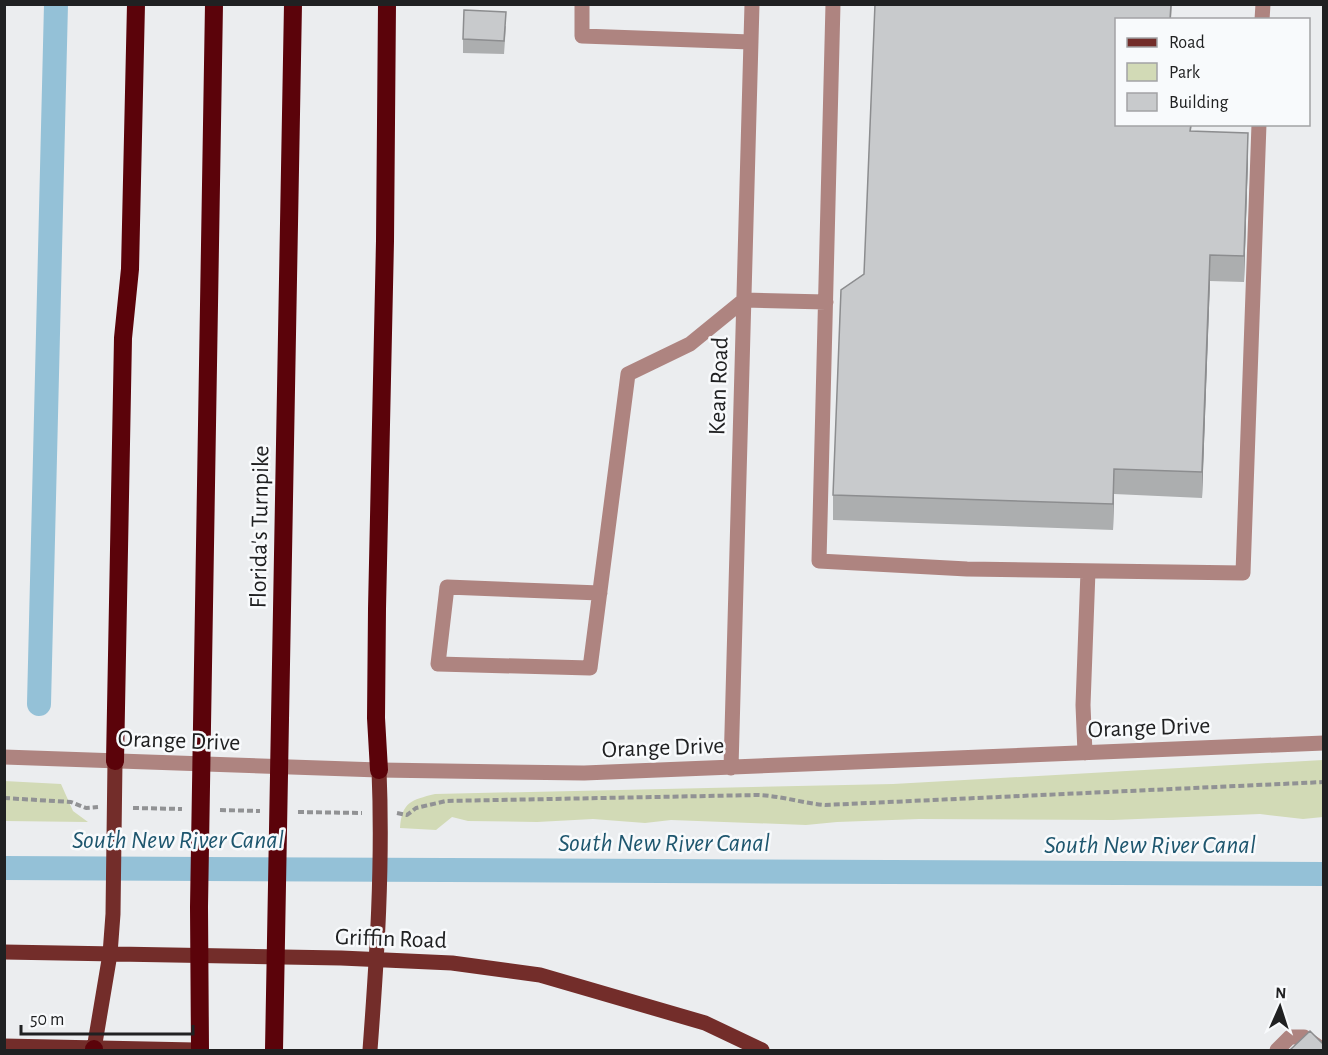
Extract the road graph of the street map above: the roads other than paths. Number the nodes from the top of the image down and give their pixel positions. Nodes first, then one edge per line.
1 (136, 4) edge
2 (214, 4) edge
3 (293, 4) edge
4 (387, 4) edge
5 (582, 4) edge
6 (752, 4) edge
7 (833, 4) edge
8 (751, 42) junction
9 (1259, 126) edge
10 (744, 300) junction
11 (826, 302) junction
12 (1088, 571) junction
13 (600, 593) junction
14 (1323, 743) edge
15 (1085, 753) junction
16 (4, 757) edge
17 (115, 761) junction
18 (731, 768) junction
19 (379, 770) junction
20 (4, 952) edge
21 (110, 954) junction
22 (376, 960) junction
23 (4, 1046) edge
24 (94, 1050) edge
25 (195, 1050) edge
26 (200, 1050) edge
27 (274, 1050) edge
28 (370, 1050) edge
29 (762, 1050) edge
30 (1277, 1050) edge
31 (1323, 1050) edge

1 - 17 highway
2 - 26 highway
3 - 27 highway, Florida's Turnpike
4 - 19 highway
5 - 8 street
6 - 8 street, Kean Road
7 - 11 street
8 - 10 street, Kean Road
9 - 12 street
10 - 11 street
10 - 13 street
10 - 18 street, Kean Road
11 - 12 street
12 - 15 street
13 - 13 street
14 - 15 street, Orange Drive
15 - 18 street, Orange Drive
16 - 17 street, Orange Drive
17 - 19 street, Orange Drive
17 - 21 main road
18 - 19 street, Orange Drive
19 - 22 main road
20 - 21 main road, Griffin Road
21 - 22 main road, Griffin Road
21 - 24 main road
22 - 28 main road
22 - 29 main road, Griffin Road
23 - 24 main road
24 - 25 main road
30 - 31 street

